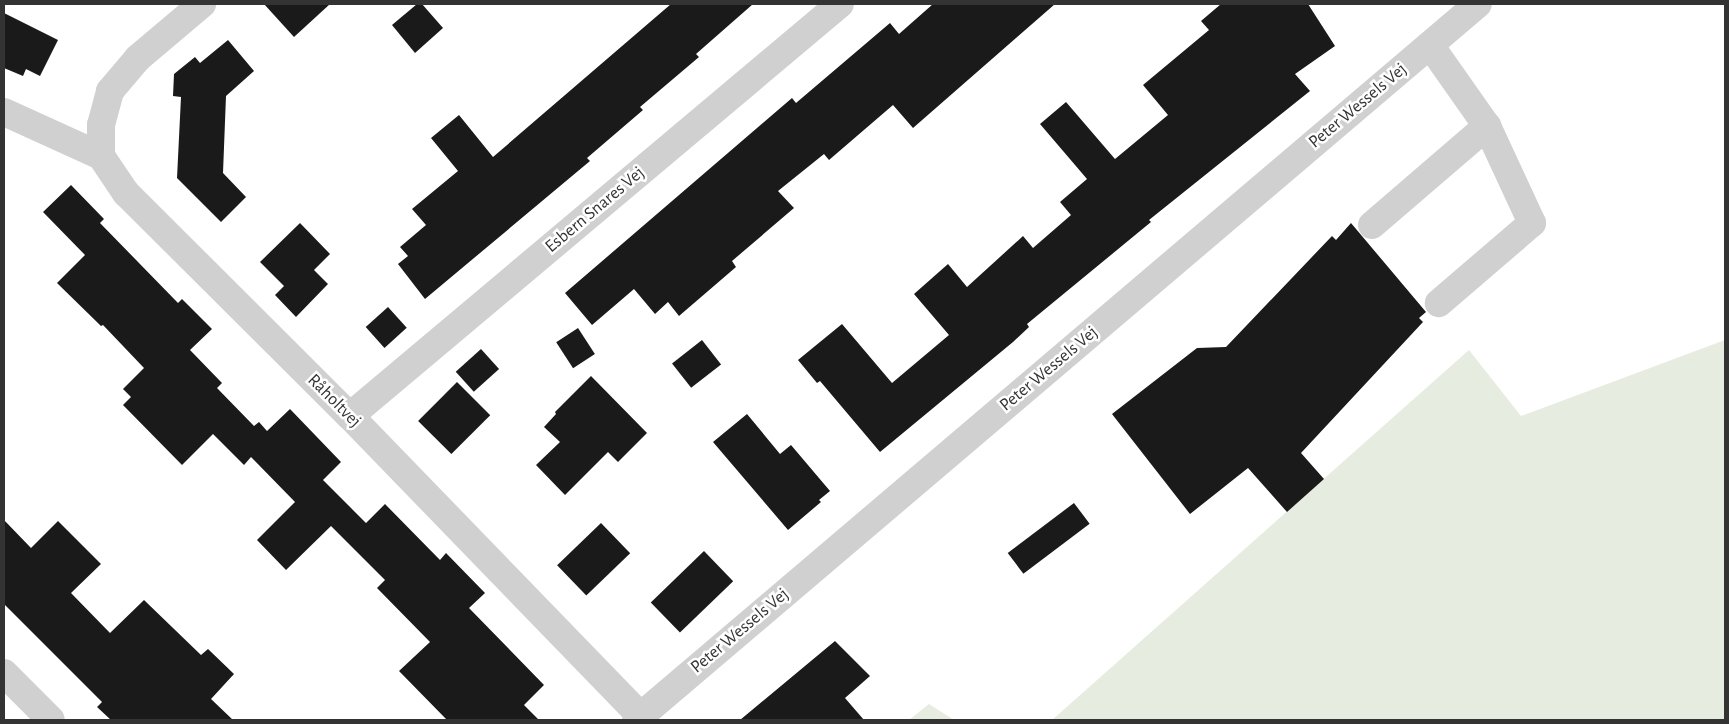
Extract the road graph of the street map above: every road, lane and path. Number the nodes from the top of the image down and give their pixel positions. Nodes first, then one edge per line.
1 (202, 4) edge
2 (840, 4) edge
3 (1471, 11) edge
4 (1430, 45) junction
5 (4, 112) edge
6 (1487, 126) junction
7 (101, 156) junction
8 (1372, 225) dead end
9 (1439, 303) dead end
10 (350, 416) junction
11 (4, 673) edge
12 (641, 719) edge
13 (51, 720) edge

1 - 7 street
2 - 10 street, Esbern Snares Vej
3 - 4 street, Peter Wessels Vej
4 - 6 street
4 - 12 street, Peter Wessels Vej
5 - 7 street
6 - 8 street
6 - 9 street
7 - 10 street, Råholtvej
10 - 12 street, Råholtvej
11 - 13 street

